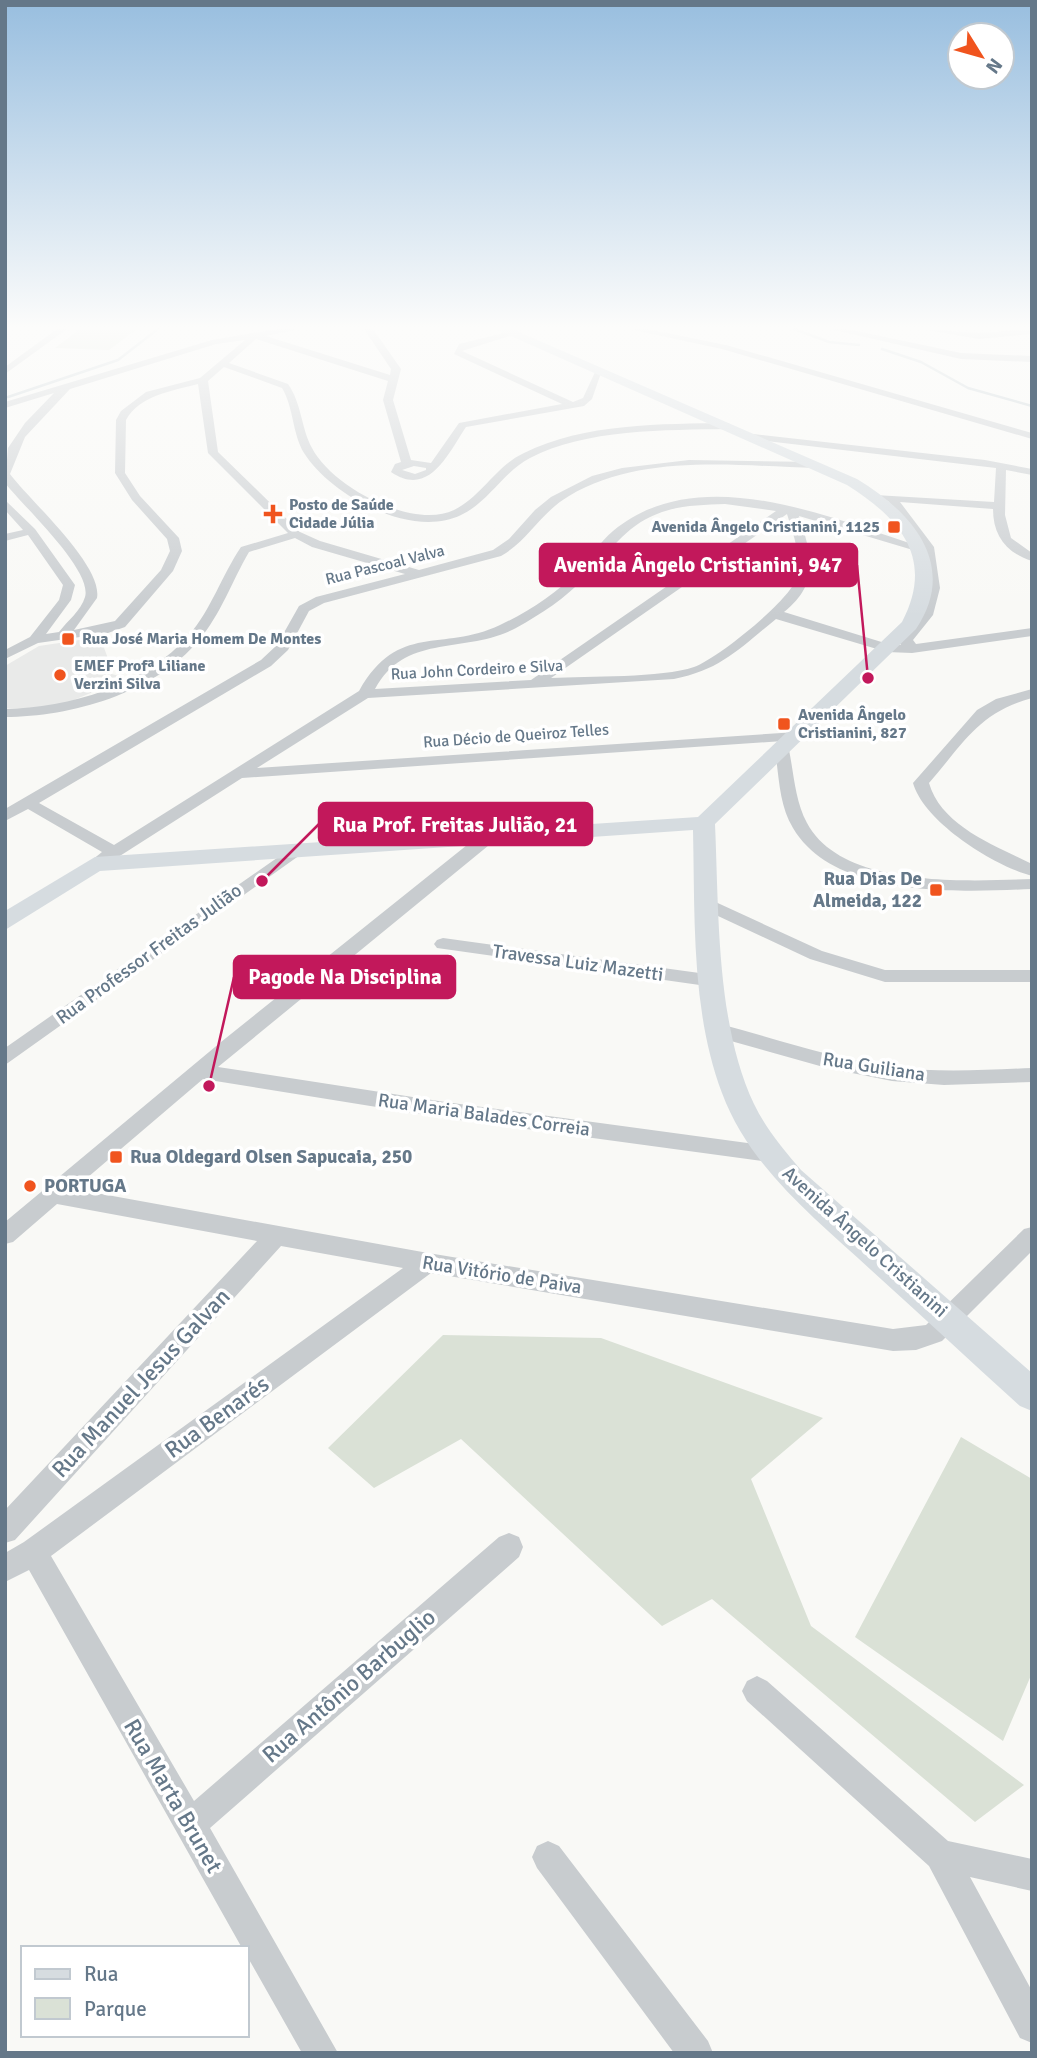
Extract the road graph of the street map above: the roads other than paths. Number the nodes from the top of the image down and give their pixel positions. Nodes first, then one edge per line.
1 (29, 425) edge
2 (121, 425) edge
3 (208, 425) edge
4 (299, 425) edge
5 (396, 425) edge
6 (463, 425) edge
7 (994, 425) edge
8 (728, 426) joint
9 (1032, 436) edge
10 (753, 437) junction
11 (816, 465) junction
12 (1002, 466) junction
13 (1032, 472) edge
14 (5, 474) edge
15 (885, 497) junction
16 (5, 503) edge
17 (999, 506) junction
18 (788, 512) junction
19 (31, 531) junction
20 (296, 534) junction
21 (5, 538) edge
22 (919, 550) junction
23 (1032, 558) edge
24 (417, 573) junction
25 (775, 614) junction
26 (1032, 632) edge
27 (65, 633) junction
28 (35, 640) junction
29 (887, 648) junction
30 (912, 649) junction
31 (5, 655) edge
32 (871, 662) junction
33 (534, 684) junction
34 (1032, 693) edge
35 (365, 694) junction
36 (5, 713) edge
37 (790, 743) junction
38 (238, 775) junction
39 (28, 803) junction
40 (5, 816) edge
41 (704, 823) junction
42 (488, 837) junction
43 (294, 851) junction
44 (104, 858) junction
45 (1032, 871) edge
46 (1032, 884) edge
47 (709, 905) junction
48 (5, 922) edge
49 (443, 944) dead end
50 (1032, 976) edge
51 (714, 981) junction
52 (720, 1031) junction
53 (5, 1058) edge
54 (199, 1070) junction
55 (1032, 1075) edge
56 (771, 1154) junction
57 (51, 1194) junction
58 (5, 1235) edge
59 (277, 1235) junction
60 (1032, 1236) edge
61 (428, 1263) junction
62 (949, 1319) junction
63 (1032, 1395) edge
64 (5, 1530) edge
65 (509, 1547) dead end
66 (34, 1552) junction
67 (5, 1568) edge
68 (757, 1690) dead end
69 (190, 1825) junction
70 (940, 1855) junction
71 (548, 1857) dead end
72 (1032, 1875) edge
73 (1032, 2026) edge
74 (312, 2049) edge
75 (696, 2053) edge

1 - 14 street
2 - 27 street
3 - 20 street
4 - 8 street
5 - 6 street
7 - 9 street
8 - 10 street
10 - 11 street
10 - 12 street
11 - 15 street
11 - 24 street, Rua Pascoal Valva
12 - 13 street
12 - 17 street
14 - 27 street
15 - 17 street
15 - 22 street
15 - 30 street
16 - 19 street
17 - 23 street
18 - 22 street
18 - 25 street, Rua John Cordeiro e Silva
18 - 33 street
18 - 35 street
19 - 21 street
19 - 28 street
20 - 24 street
20 - 36 street
22 - 29 street
24 - 39 street, Rua Pascoal Valva
25 - 29 street
25 - 33 street, Rua John Cordeiro e Silva
26 - 30 street
27 - 28 street
28 - 31 street
29 - 30 street
29 - 32 street
30 - 32 street
32 - 37 street
33 - 35 street, Rua John Cordeiro e Silva
34 - 45 street
35 - 38 street, Rua John Cordeiro e Silva
37 - 38 street, Rua Décio de Queiroz Telles
37 - 41 street
37 - 46 street
38 - 44 street, Rua John Cordeiro e Silva
39 - 40 street, Rua Pascoal Valva
39 - 44 street
41 - 42 street
41 - 47 street, Avenida Ângelo Cristianini
42 - 43 street
42 - 54 street
43 - 44 street
43 - 53 street, Rua Professor Freitas Julião
44 - 48 street
47 - 50 street
47 - 51 street, Avenida Ângelo Cristianini
49 - 51 street, Travessa Luiz Mazetti
51 - 52 street, Avenida Ângelo Cristianini
52 - 55 street, Rua Guiliana
52 - 56 street, Avenida Ângelo Cristianini
54 - 56 street, Rua Maria Balades Correia
54 - 57 street
56 - 62 street, Avenida Ângelo Cristianini
57 - 58 street
57 - 59 street, Rua Vitório de Paiva
59 - 61 street, Rua Vitório de Paiva
59 - 64 street, Rua Manuel Jesus Galvan
60 - 62 street, Rua Vitório de Paiva
61 - 62 street, Rua Vitório de Paiva
61 - 66 street, Rua Benarés
62 - 63 street, Avenida Ângelo Cristianini
65 - 69 street, Rua Antônio Barbuglio
66 - 67 street, Rua Benarés
66 - 69 street, Rua Marta Brunet
68 - 70 street
69 - 74 street, Rua Marta Brunet
70 - 72 street
70 - 73 street
71 - 75 street

